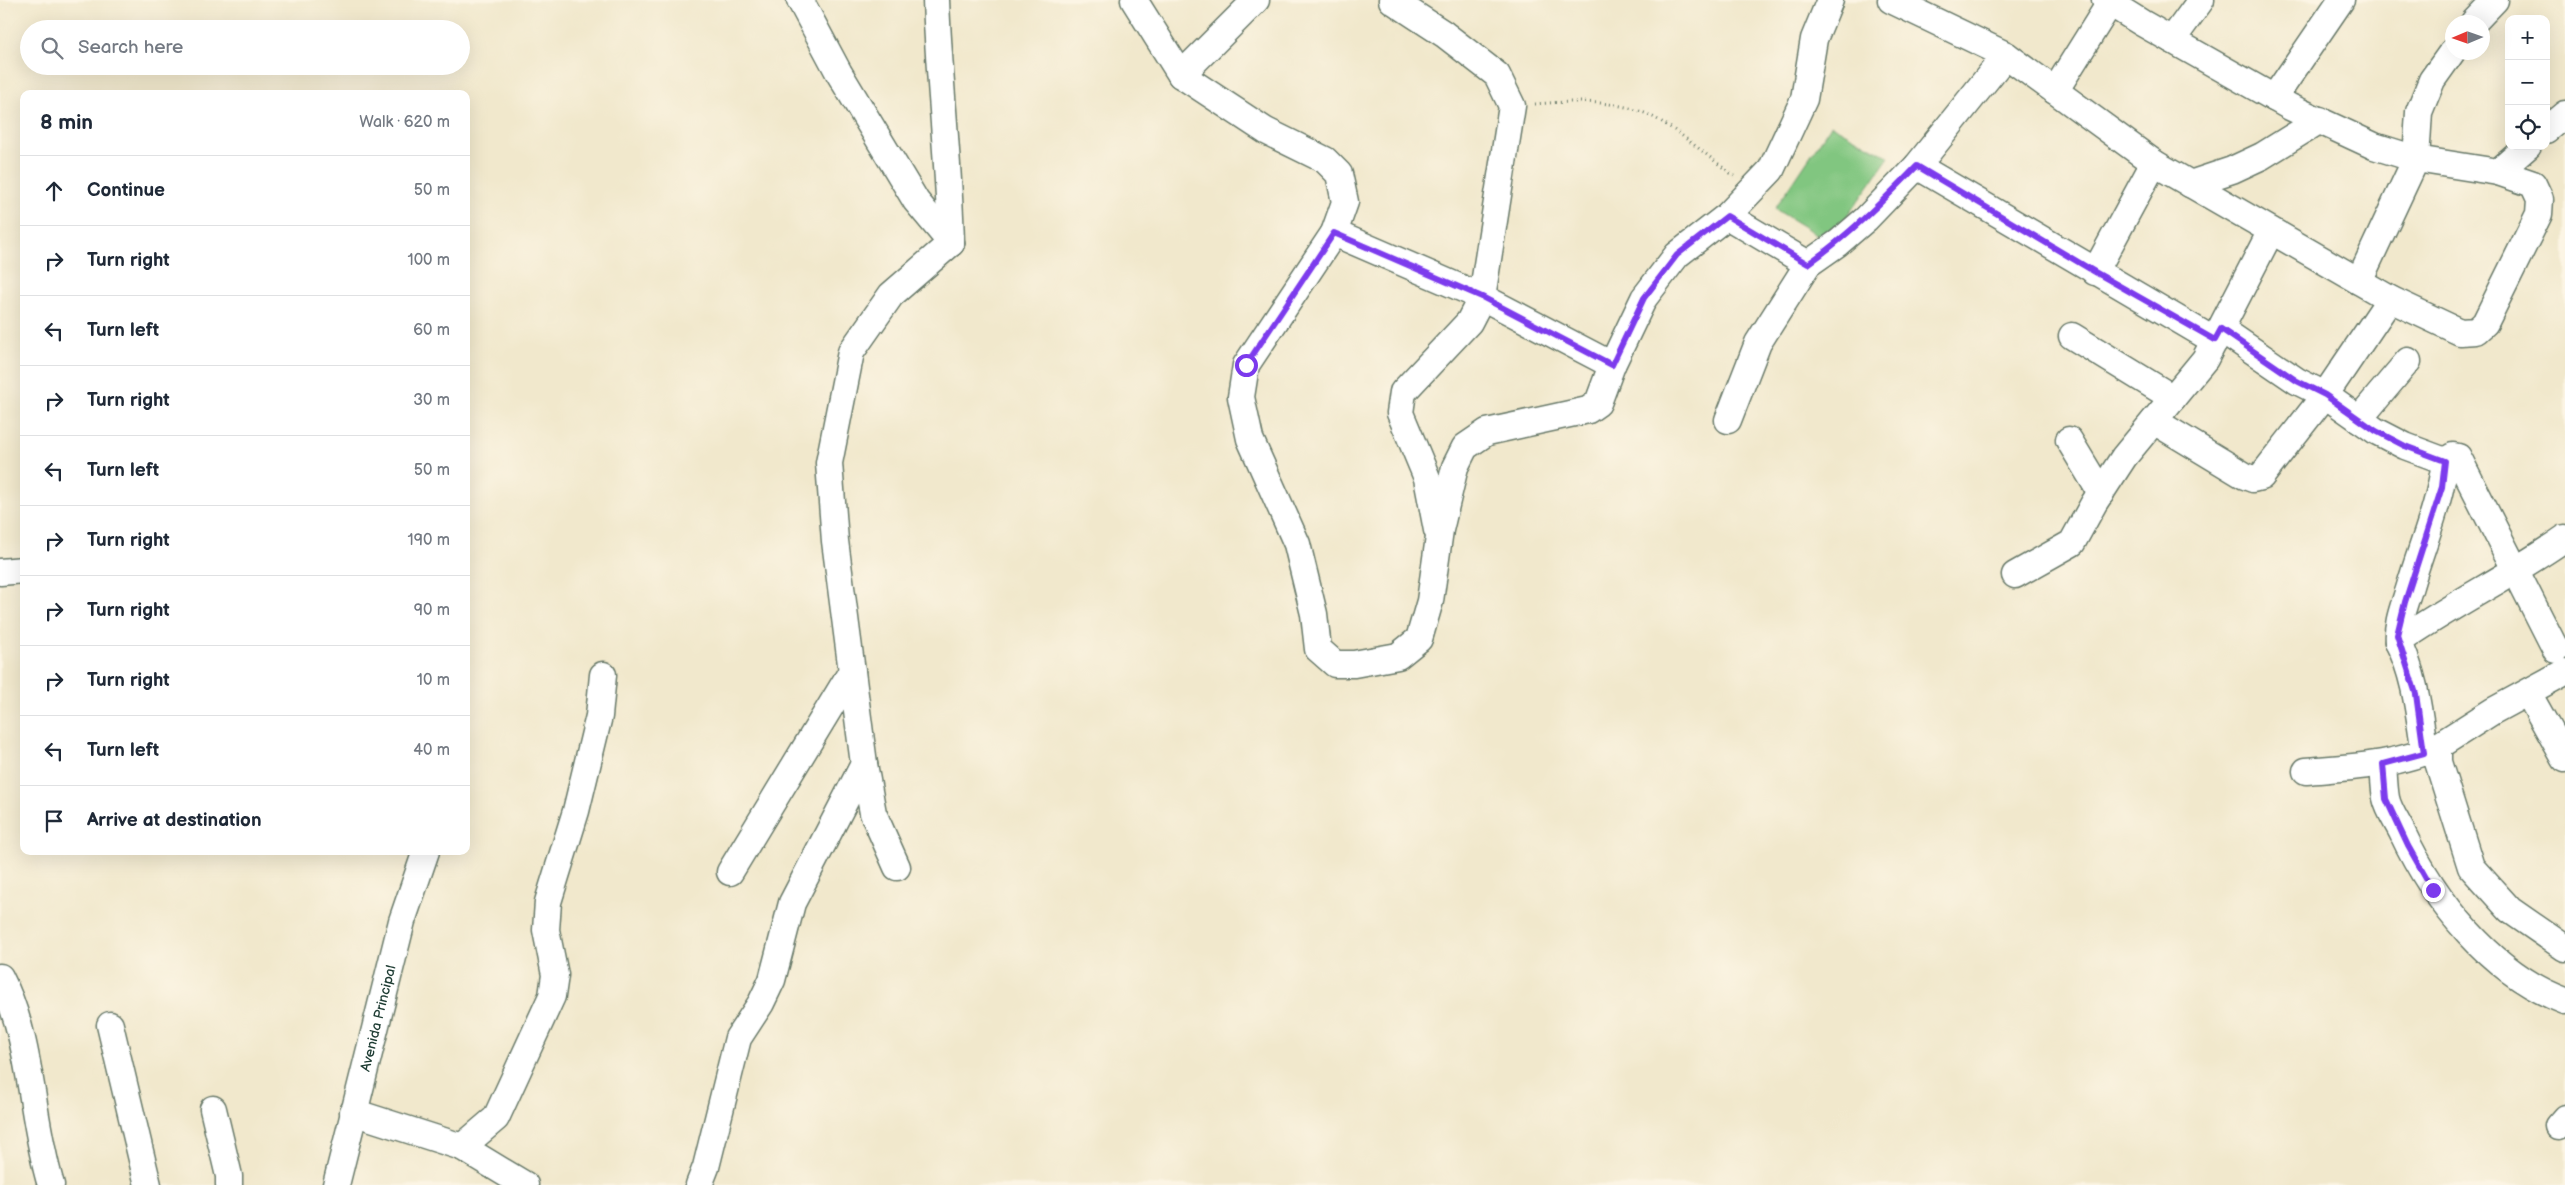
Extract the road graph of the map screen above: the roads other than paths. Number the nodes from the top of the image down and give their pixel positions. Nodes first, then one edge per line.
1 (800, 0) edge
2 (936, 0) edge
3 (1134, 0) edge
4 (1256, 0) edge
5 (1392, 0) edge
6 (1830, 0) edge
7 (1892, 0) edge
8 (2201, 0) edge
9 (2495, 0) edge
10 (2338, 1) edge
11 (2108, 2) edge
12 (2481, 15) edge
13 (2172, 40) junction
14 (2006, 55) junction
15 (2446, 60) edge
16 (1181, 75) junction
17 (2055, 91) junction
18 (2274, 98) junction
19 (2565, 114) edge
20 (2320, 120) junction
21 (2550, 127) edge
22 (2523, 150) edge
23 (2416, 159) junction
24 (2154, 163) junction
25 (1917, 166) junction
26 (2498, 172) junction
27 (2190, 184) junction
28 (1727, 216) junction
29 (2271, 231) junction
30 (1334, 233) junction
31 (951, 243) junction
32 (1808, 264) junction
33 (2095, 272) junction
34 (2358, 281) junction
35 (1482, 297) junction
36 (2390, 299) junction
37 (2218, 335) junction
38 (2072, 336) dead end
39 (2408, 361) dead end
40 (1612, 365) junction
41 (2325, 395) junction
42 (2172, 398) junction
43 (2359, 419) junction
44 (1728, 420) dead end
45 (2154, 421) junction
46 (2069, 440) dead end
47 (2445, 461) junction
48 (2101, 493) junction
49 (2565, 538) edge
50 (1439, 540) junction
51 (20, 570) edge
52 (0, 572) edge
53 (2514, 572) junction
54 (2015, 575) dead end
55 (2398, 642) junction
56 (2561, 661) edge
57 (852, 672) junction
58 (603, 675) dead end
59 (2528, 693) junction
60 (2431, 750) junction
61 (2565, 759) edge
62 (864, 764) junction
63 (2383, 764) junction
64 (2306, 771) dead end
65 (425, 855) edge
66 (897, 867) dead end
67 (730, 872) dead end
68 (2565, 948) edge
69 (0, 977) edge
70 (2565, 1001) edge
71 (110, 1025) dead end
72 (213, 1109) dead end
73 (353, 1112) junction
74 (462, 1148) junction
75 (51, 1185) edge
76 (148, 1185) edge
77 (229, 1185) edge
78 (336, 1185) edge
79 (525, 1185) edge
80 (699, 1185) edge

1 - 31 street
2 - 31 street
3 - 16 street
4 - 16 street
5 - 35 street
6 - 28 street
7 - 14 street
8 - 13 street
9 - 12 street
10 - 18 street
11 - 13 street
11 - 17 street
13 - 18 street
14 - 17 street
14 - 25 street
15 - 23 street
16 - 30 street
17 - 24 street
18 - 20 street
19 - 21 street
20 - 23 street
20 - 27 street
22 - 26 street
23 - 26 street
23 - 34 street
24 - 27 street
24 - 33 street
25 - 32 street
25 - 33 street
26 - 36 street
27 - 29 street
28 - 32 street
28 - 40 street
29 - 34 street
29 - 37 street
30 - 35 street
30 - 50 street
31 - 57 street
32 - 44 street
33 - 37 street
34 - 36 street
35 - 40 street
35 - 50 street
36 - 41 street
37 - 41 street
37 - 42 street
38 - 42 street
39 - 43 street
40 - 50 street
41 - 43 street
41 - 45 street
42 - 45 street
43 - 47 street
45 - 48 street
46 - 48 street
47 - 53 street
47 - 55 street
48 - 54 street
49 - 53 street
51 - 52 street
53 - 55 street
53 - 56 street
55 - 60 street
56 - 59 street
57 - 62 street
57 - 67 street
58 - 74 street
59 - 60 street
59 - 61 street
60 - 63 street
60 - 68 street
62 - 66 street
62 - 80 street
63 - 64 street
63 - 70 street
65 - 73 street, Avenida Principal
69 - 75 street
71 - 76 street
72 - 77 street
73 - 74 street
73 - 78 street, Avenida Principal
74 - 79 street

